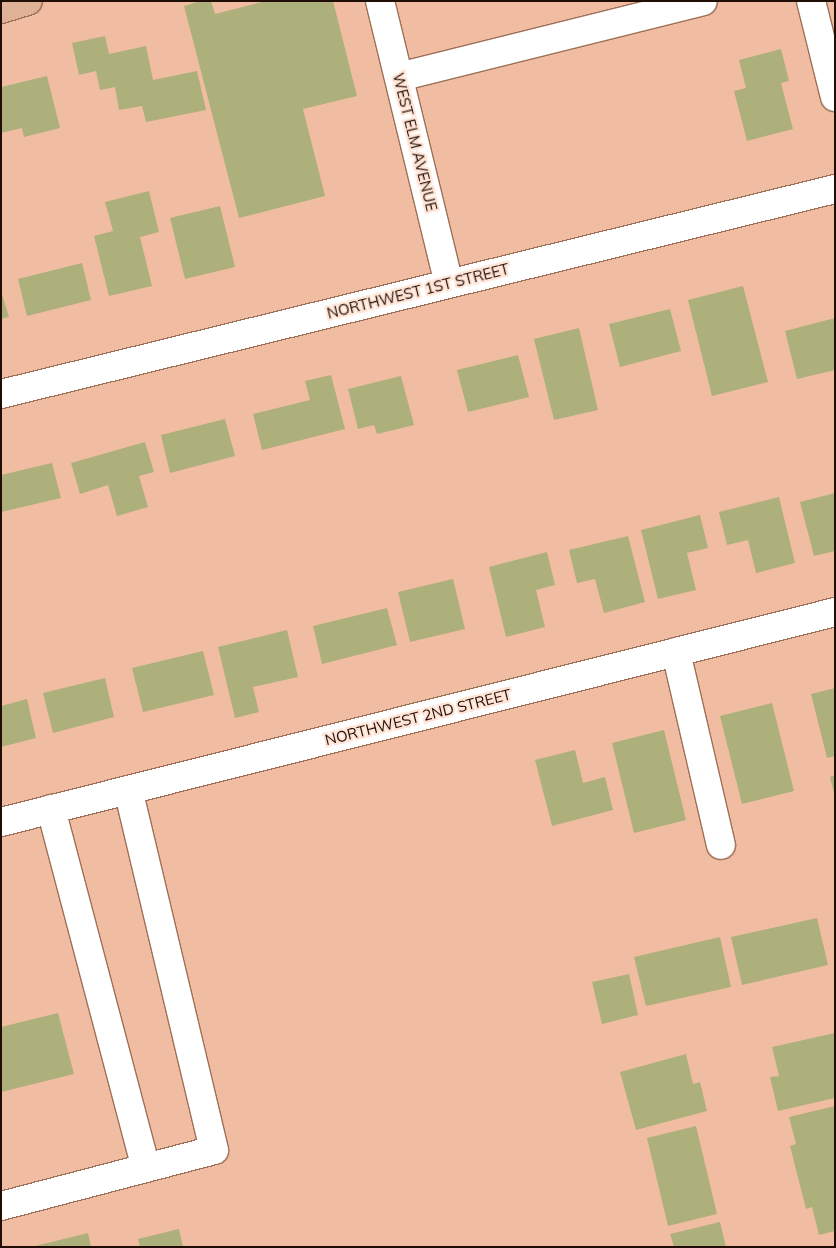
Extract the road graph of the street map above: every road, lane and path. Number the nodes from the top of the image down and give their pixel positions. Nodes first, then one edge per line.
1 (28, 1) edge
2 (380, 1) edge
3 (703, 1) edge
4 (811, 1) edge
5 (1, 9) edge
6 (399, 78) junction
7 (835, 97) edge
8 (835, 189) edge
9 (450, 283) junction
10 (1, 394) edge
11 (835, 612) edge
12 (676, 652) junction
13 (128, 790) junction
14 (51, 809) junction
15 (1, 822) edge
16 (721, 845) dead end
17 (146, 1168) junction
18 (1, 1206) edge

1 - 5 main road
2 - 6 street, WEST ELM AVENUE
3 - 6 street
4 - 7 street
6 - 9 street, WEST ELM AVENUE
8 - 9 street, NORTHWEST 1ST STREET
9 - 10 street, NORTHWEST 1ST STREET
11 - 12 street, NORTHWEST 2ND STREET
12 - 13 street, NORTHWEST 2ND STREET
12 - 16 street
13 - 14 street, NORTHWEST 2ND STREET
13 - 17 street
14 - 15 street, NORTHWEST 2ND STREET
14 - 17 street
17 - 18 street

